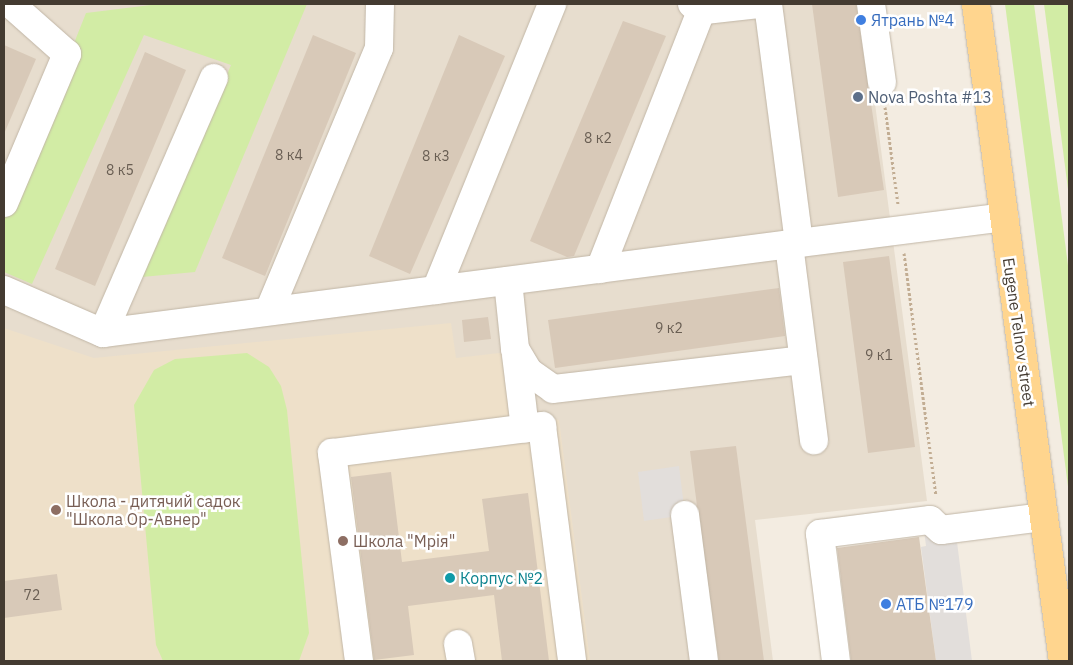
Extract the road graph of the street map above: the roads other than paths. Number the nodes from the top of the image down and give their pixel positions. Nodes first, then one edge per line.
1 (380, 4) edge
2 (552, 4) edge
3 (759, 4) edge
4 (768, 4) edge
5 (871, 4) edge
6 (976, 4) edge
7 (18, 6) edge
8 (700, 6) edge
9 (214, 78) dead end
10 (882, 82) road end
11 (4, 203) edge
12 (1004, 217) junction
13 (794, 244) junction
14 (600, 269) junction
15 (508, 280) junction
16 (4, 290) edge
17 (436, 290) junction
18 (269, 311) junction
19 (103, 332) junction
20 (515, 349) junction
21 (803, 360) junction
22 (525, 428) junction
23 (814, 440) dead end
24 (685, 515) dead end
25 (1044, 517) junction
26 (359, 661) edge
27 (572, 661) edge
28 (704, 661) edge
29 (836, 661) edge
30 (1063, 661) edge

1 - 18 lane
2 - 17 lane
3 - 8 lane
4 - 13 lane
5 - 10 lane
6 - 12 main road, Eugene Telnov street
7 - 11 lane
8 - 14 lane
9 - 19 lane
12 - 13 lane
12 - 25 main road, Eugene Telnov street
13 - 14 lane
13 - 21 lane
14 - 15 lane
15 - 17 lane
15 - 20 lane
16 - 19 lane
17 - 18 lane
18 - 19 lane
20 - 21 lane
20 - 22 lane
21 - 23 lane
22 - 26 lane
22 - 27 lane
24 - 28 lane
25 - 29 lane
25 - 30 main road, Eugene Telnov street

